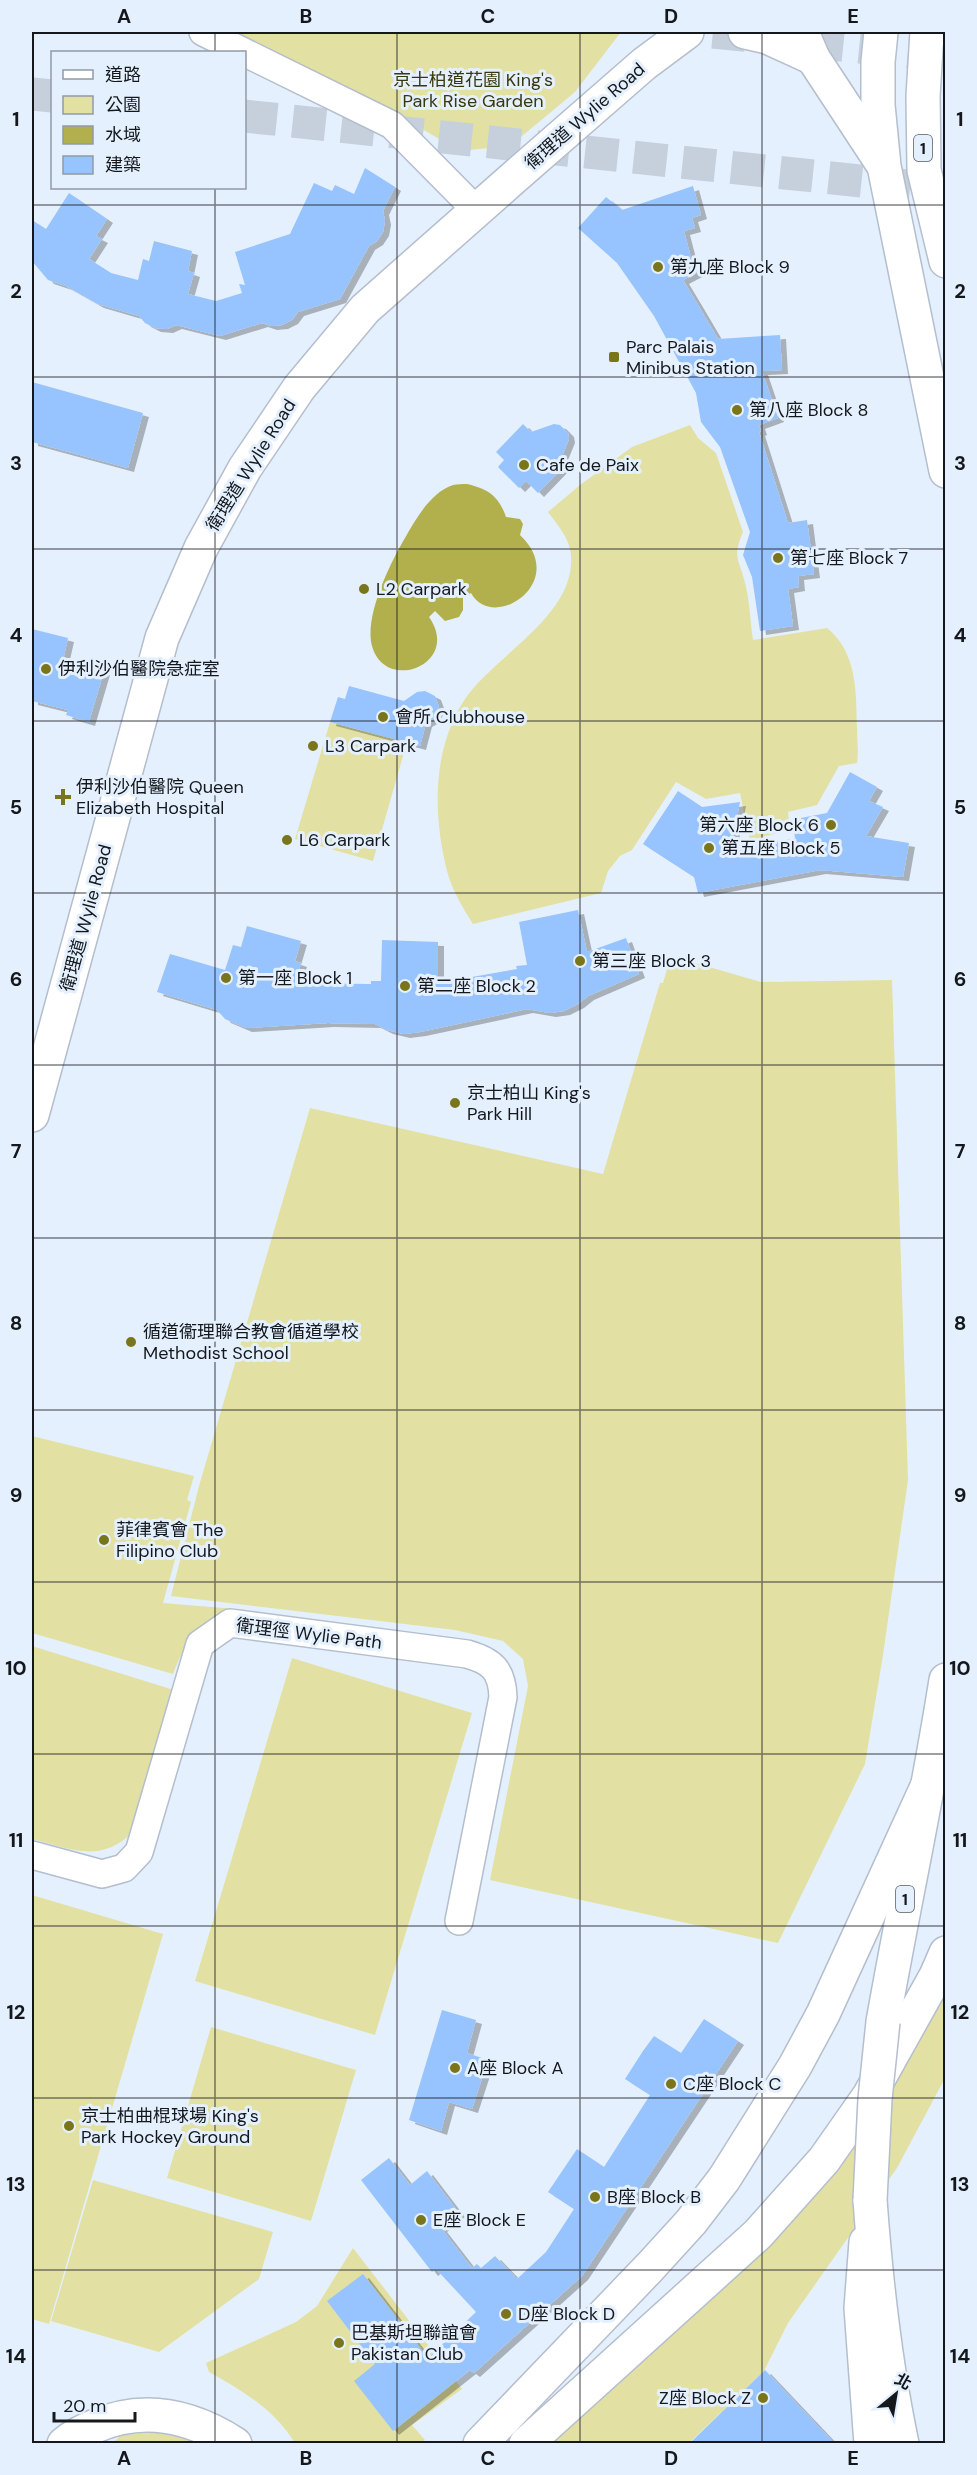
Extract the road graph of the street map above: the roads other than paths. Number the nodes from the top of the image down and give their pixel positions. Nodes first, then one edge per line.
1 (203, 32) edge
2 (661, 32) edge
3 (687, 32) edge
4 (745, 32) edge
5 (880, 32) edge
6 (927, 32) edge
7 (808, 45) edge
8 (242, 51) edge
9 (246, 53) edge
10 (644, 64) junction
11 (884, 166) junction
12 (476, 210) junction
13 (945, 261) edge
14 (945, 471) edge
15 (32, 1115) edge
16 (945, 1680) edge
17 (931, 1778) junction
18 (32, 1855) edge
19 (459, 1921) dead end
20 (945, 1953) edge
21 (870, 2200) junction
22 (64, 2444) edge
23 (235, 2444) edge
24 (480, 2444) edge
25 (526, 2444) edge
26 (871, 2444) edge
27 (902, 2444) edge

1 - 8 street
2 - 10 main road
3 - 10 main road, 衛理道 Wylie Road
4 - 7 main road
5 - 11 main road
6 - 13 main road, 1
7 - 11 main road
9 - 12 street
10 - 12 main road, 衛理道 Wylie Road
11 - 14 main road
12 - 15 main road, 衛理道 Wylie Road
16 - 17 main road, 1
17 - 21 main road, 1, bridge
17 - 24 main road
18 - 19 street, 衛理徑 Wylie Path
20 - 25 main road
21 - 26 main road
21 - 27 main road, 1
22 - 23 main road

